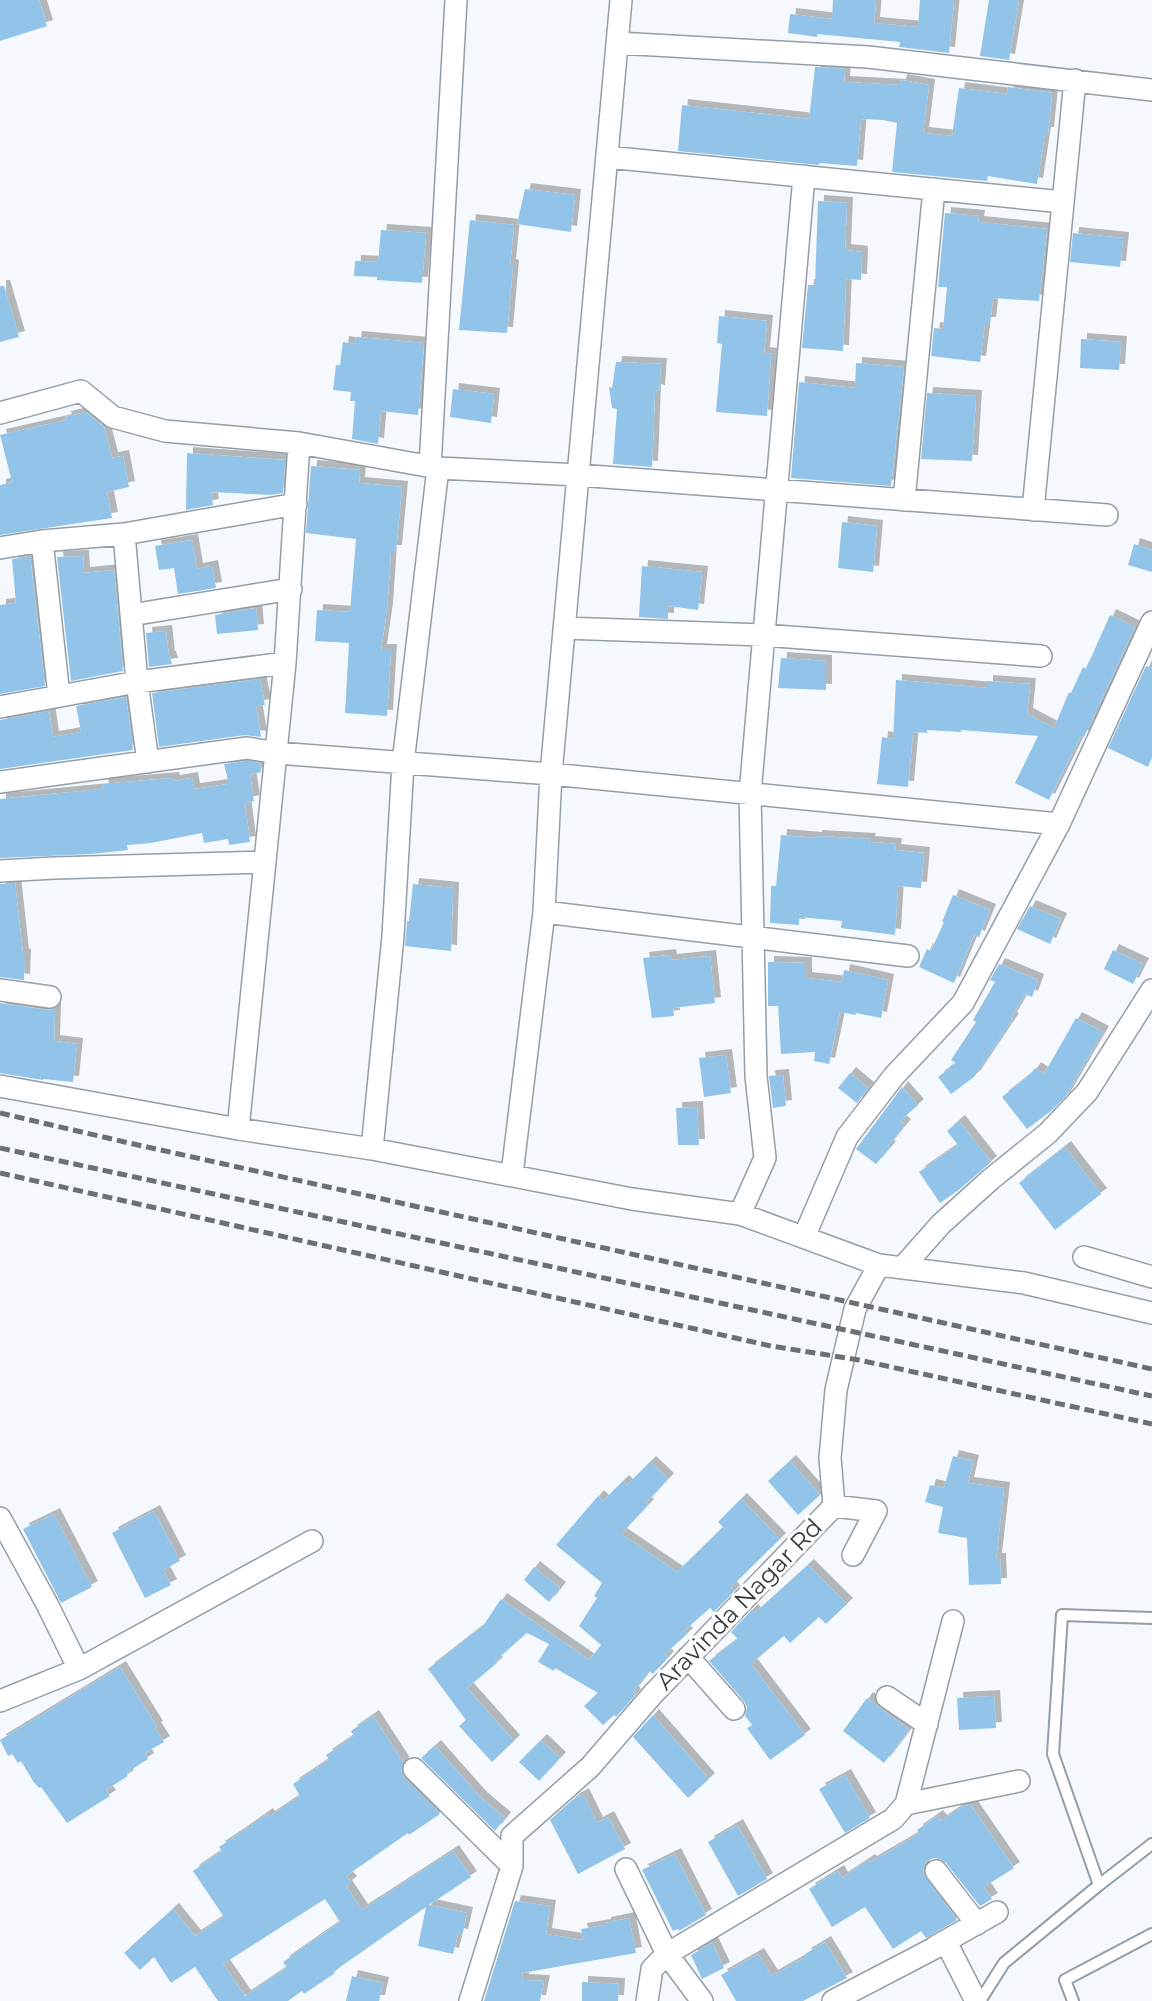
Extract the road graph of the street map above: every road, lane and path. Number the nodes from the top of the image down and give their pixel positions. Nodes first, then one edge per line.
1 (456, 0) edge
2 (621, 0) edge
3 (618, 43) junction
4 (1075, 80) junction
5 (1152, 90) edge
6 (607, 157) junction
7 (804, 176) junction
8 (933, 189) junction
9 (1063, 202) junction
10 (0, 413) edge
11 (299, 443) junction
12 (434, 467) junction
13 (578, 475) junction
14 (775, 490) junction
15 (904, 500) junction
16 (296, 504) junction
17 (1033, 510) junction
18 (1107, 515) dead end
19 (124, 534) junction
20 (42, 541) junction
21 (0, 548) edge
22 (291, 589) junction
23 (131, 615) junction
24 (1152, 622) edge
25 (564, 628) junction
26 (763, 635) junction
27 (1041, 656) dead end
28 (285, 663) junction
29 (137, 682) junction
30 (59, 696) junction
31 (0, 707) edge
32 (277, 753) junction
33 (148, 762) junction
34 (403, 763) junction
35 (551, 774) junction
36 (0, 782) edge
37 (750, 794) junction
38 (1059, 824) junction
39 (263, 862) junction
40 (0, 871) edge
41 (544, 912) junction
42 (754, 937) junction
43 (908, 956) dead end
44 (0, 990) edge
45 (1152, 990) edge
46 (50, 998) dead end
47 (0, 1086) edge
48 (238, 1129) junction
49 (372, 1149) junction
50 (512, 1174) junction
51 (740, 1214) junction
52 (803, 1237) junction
53 (1084, 1257) dead end
54 (879, 1265) junction
55 (903, 1268) junction
56 (1152, 1277) edge
57 (1152, 1313) edge
58 (834, 1507) junction
59 (0, 1518) edge
60 (312, 1541) dead end
61 (853, 1555) dead end
62 (1152, 1618) edge
63 (953, 1621) dead end
64 (688, 1657) junction
65 (79, 1669) junction
66 (887, 1698) dead end
67 (0, 1701) edge
68 (734, 1709) dead end
69 (927, 1724) junction
70 (414, 1769) dead end
71 (1019, 1781) dead end
72 (906, 1804) junction
73 (1152, 1844) edge
74 (512, 1866) junction
75 (626, 1869) dead end
76 (936, 1871) dead end
77 (1099, 1885) junction
78 (997, 1912) dead end
79 (977, 1924) junction
80 (1152, 1934) edge
81 (933, 1948) junction
82 (667, 1954) junction
83 (470, 2001) edge
84 (647, 2001) edge
85 (702, 2001) edge
86 (833, 2001) edge
87 (978, 2001) edge
88 (1073, 2001) edge

1 - 12 street
2 - 3 street
3 - 4 street
3 - 6 street
4 - 5 street
4 - 9 street
6 - 7 street
6 - 13 street
7 - 8 street
7 - 14 street
8 - 9 street
8 - 15 street
9 - 17 street
10 - 11 street
11 - 12 street
11 - 16 street
12 - 13 street
12 - 34 street
13 - 14 street
13 - 25 street
14 - 15 street
14 - 26 street
15 - 17 street
16 - 19 street
16 - 22 street
17 - 18 street
19 - 20 street
19 - 23 street
20 - 21 street
20 - 30 street
22 - 23 street
22 - 28 street
23 - 29 street
24 - 38 street
25 - 26 street
25 - 35 street
26 - 27 street
26 - 37 street
28 - 29 street
28 - 32 street
29 - 30 street
29 - 33 street
30 - 31 street
32 - 33 street
32 - 34 street
32 - 39 street
33 - 36 street
34 - 35 street
34 - 49 street
35 - 37 street
35 - 41 street
37 - 38 street
37 - 42 street
38 - 52 street
39 - 40 street
39 - 48 street
41 - 42 street
41 - 50 street
42 - 43 street
42 - 51 street
44 - 46 street
45 - 55 street
47 - 48 street
48 - 49 street
49 - 50 street
50 - 51 street
51 - 52 street
52 - 54 street
53 - 56 street
54 - 55 street
54 - 58 street, Aravinda Nagar Rd
55 - 57 street
58 - 61 street
58 - 64 street, Aravinda Nagar Rd
59 - 65 street
60 - 65 street
62 - 77 lane
63 - 69 street
64 - 68 street
64 - 74 street, Aravinda Nagar Rd
65 - 67 street
66 - 69 street
69 - 72 street
70 - 74 street
71 - 72 street
72 - 82 street
73 - 77 lane
74 - 83 street, Aravinda Nagar Rd
75 - 82 street
76 - 79 street
77 - 87 lane
78 - 79 street
79 - 81 street
80 - 88 lane
81 - 86 street
81 - 87 street
82 - 84 street
82 - 85 street

